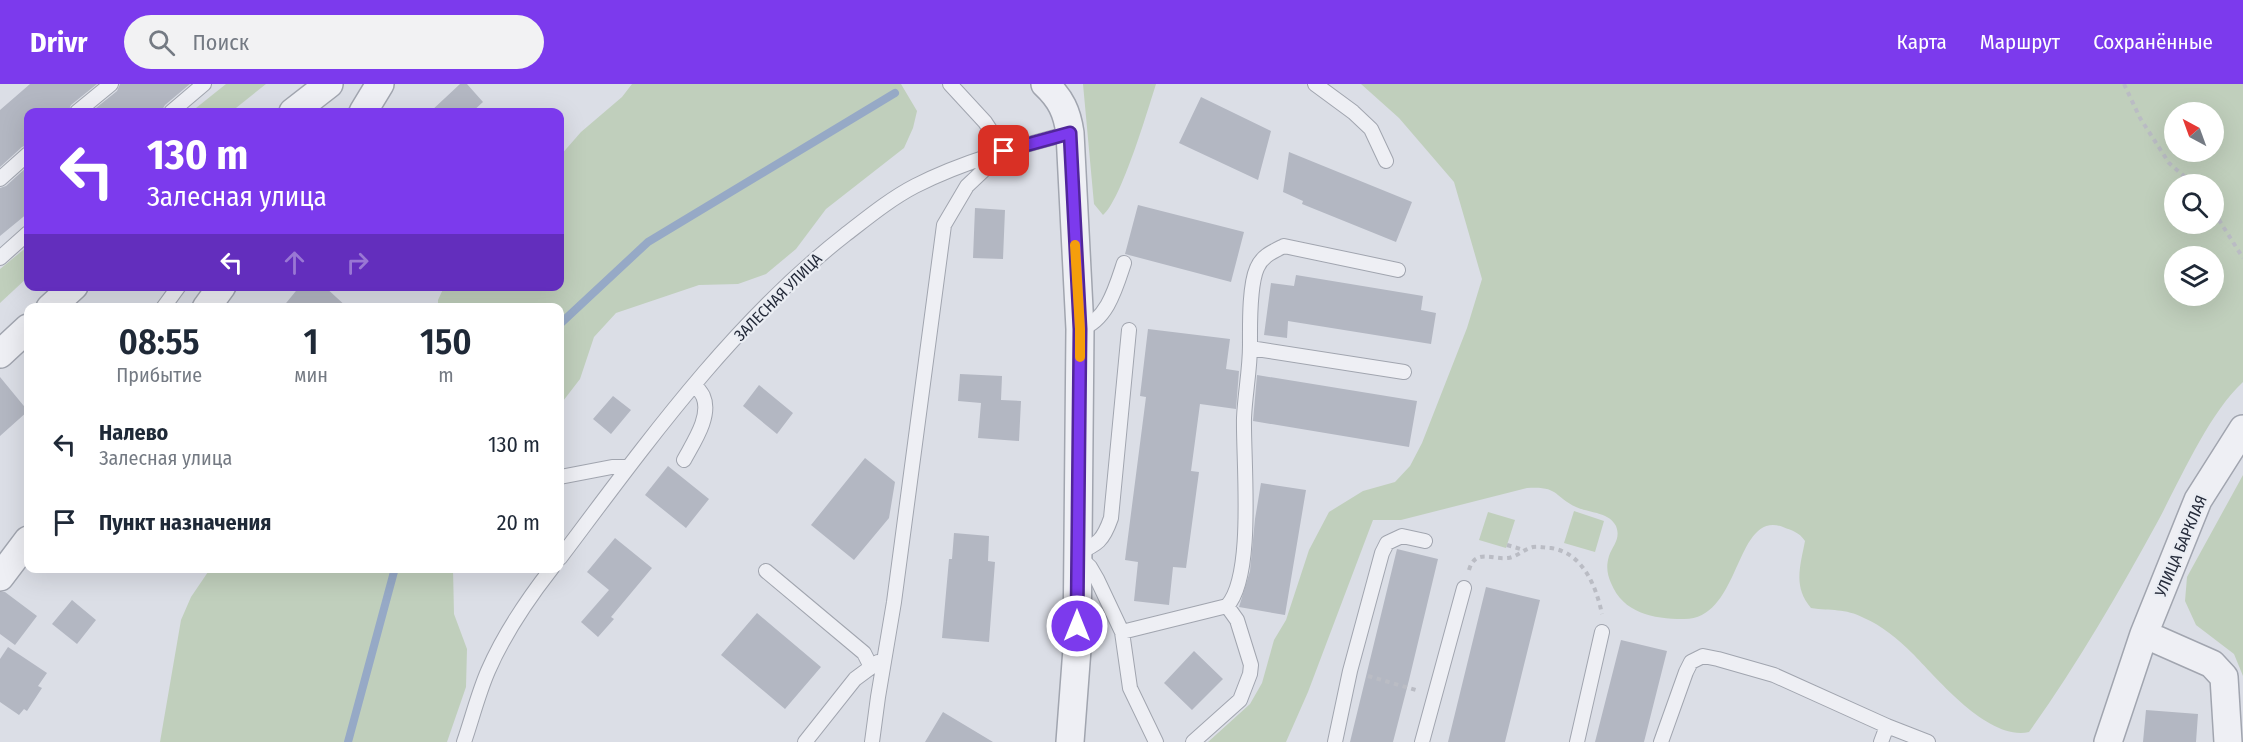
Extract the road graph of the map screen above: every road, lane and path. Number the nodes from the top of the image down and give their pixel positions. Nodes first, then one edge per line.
1 (111, 84) edge
2 (204, 84) edge
3 (329, 84) edge
4 (380, 84) edge
5 (950, 84) edge
6 (1315, 84) edge
7 (2124, 84) edge
8 (1050, 85) edge
9 (82, 108) edge
10 (176, 108) edge
11 (298, 108) edge
12 (365, 108) edge
13 (1070, 133) junction
14 (1004, 151) junction
15 (24, 158) edge
16 (1386, 161) dead end
17 (2182, 174) edge
18 (0, 179) edge
19 (2224, 228) edge
20 (24, 237) edge
21 (0, 258) edge
22 (2243, 258) edge
23 (1124, 263) dead end
24 (1398, 270) dead end
25 (69, 291) edge
26 (55, 303) edge
27 (1080, 329) junction
28 (1129, 330) dead end
29 (24, 332) edge
30 (1250, 348) junction
31 (0, 354) edge
32 (1404, 372) dead end
33 (695, 384) junction
34 (2243, 429) edge
35 (684, 460) dead end
36 (628, 467) junction
37 (564, 476) edge
38 (1425, 541) dead end
39 (24, 545) edge
40 (1508, 545) dead end
41 (1524, 550) junction
42 (564, 553) edge
43 (1076, 554) junction
44 (766, 571) dead end
45 (548, 573) edge
46 (0, 577) edge
47 (1464, 588) joint
48 (1227, 606) junction
49 (1122, 632) junction
50 (1602, 632) joint
51 (2144, 634) junction
52 (884, 657) junction
53 (871, 667) junction
54 (1350, 671) junction
55 (1434, 695) junction
56 (1887, 726) junction
57 (464, 742) edge
58 (806, 742) edge
59 (872, 742) edge
60 (1070, 742) edge
61 (1156, 742) edge
62 (1193, 742) edge
63 (1335, 742) edge
64 (1422, 742) edge
65 (1577, 742) edge
66 (1661, 742) edge
67 (1881, 742) edge
68 (1928, 742) edge
69 (2108, 742) edge
70 (2228, 742) edge

1 - 9 lane
2 - 10 lane
3 - 11 street
4 - 12 street
5 - 14 lane
6 - 16 lane
7 - 17 path
8 - 13 street
13 - 14 lane, ЗАЛЕСНАЯ УЛИЦА
13 - 27 street
14 - 33 lane, ЗАЛЕСНАЯ УЛИЦА
14 - 52 lane
15 - 18 lane
19 - 22 path
20 - 21 lane
23 - 27 lane
24 - 30 lane
25 - 26 street
27 - 43 street
28 - 43 lane
29 - 31 street
30 - 32 lane
30 - 48 lane
33 - 35 lane
33 - 36 lane, ЗАЛЕСНАЯ УЛИЦА
34 - 51 street, УЛИЦА БАРКЛАЯ
36 - 37 lane
36 - 42 lane, ЗАЛЕСНАЯ УЛИЦА
38 - 54 lane
39 - 46 street
40 - 41 path
41 - 47 path
41 - 50 path
43 - 49 lane
43 - 60 street
44 - 53 lane
45 - 57 lane
47 - 55 lane
48 - 49 lane
48 - 62 lane
49 - 61 lane
50 - 65 lane
51 - 69 street, УЛИЦА БАРКЛАЯ
51 - 70 street
52 - 53 lane
52 - 59 lane
53 - 58 lane
54 - 55 path
54 - 63 lane
55 - 64 lane
56 - 66 lane
56 - 67 lane
56 - 68 lane

